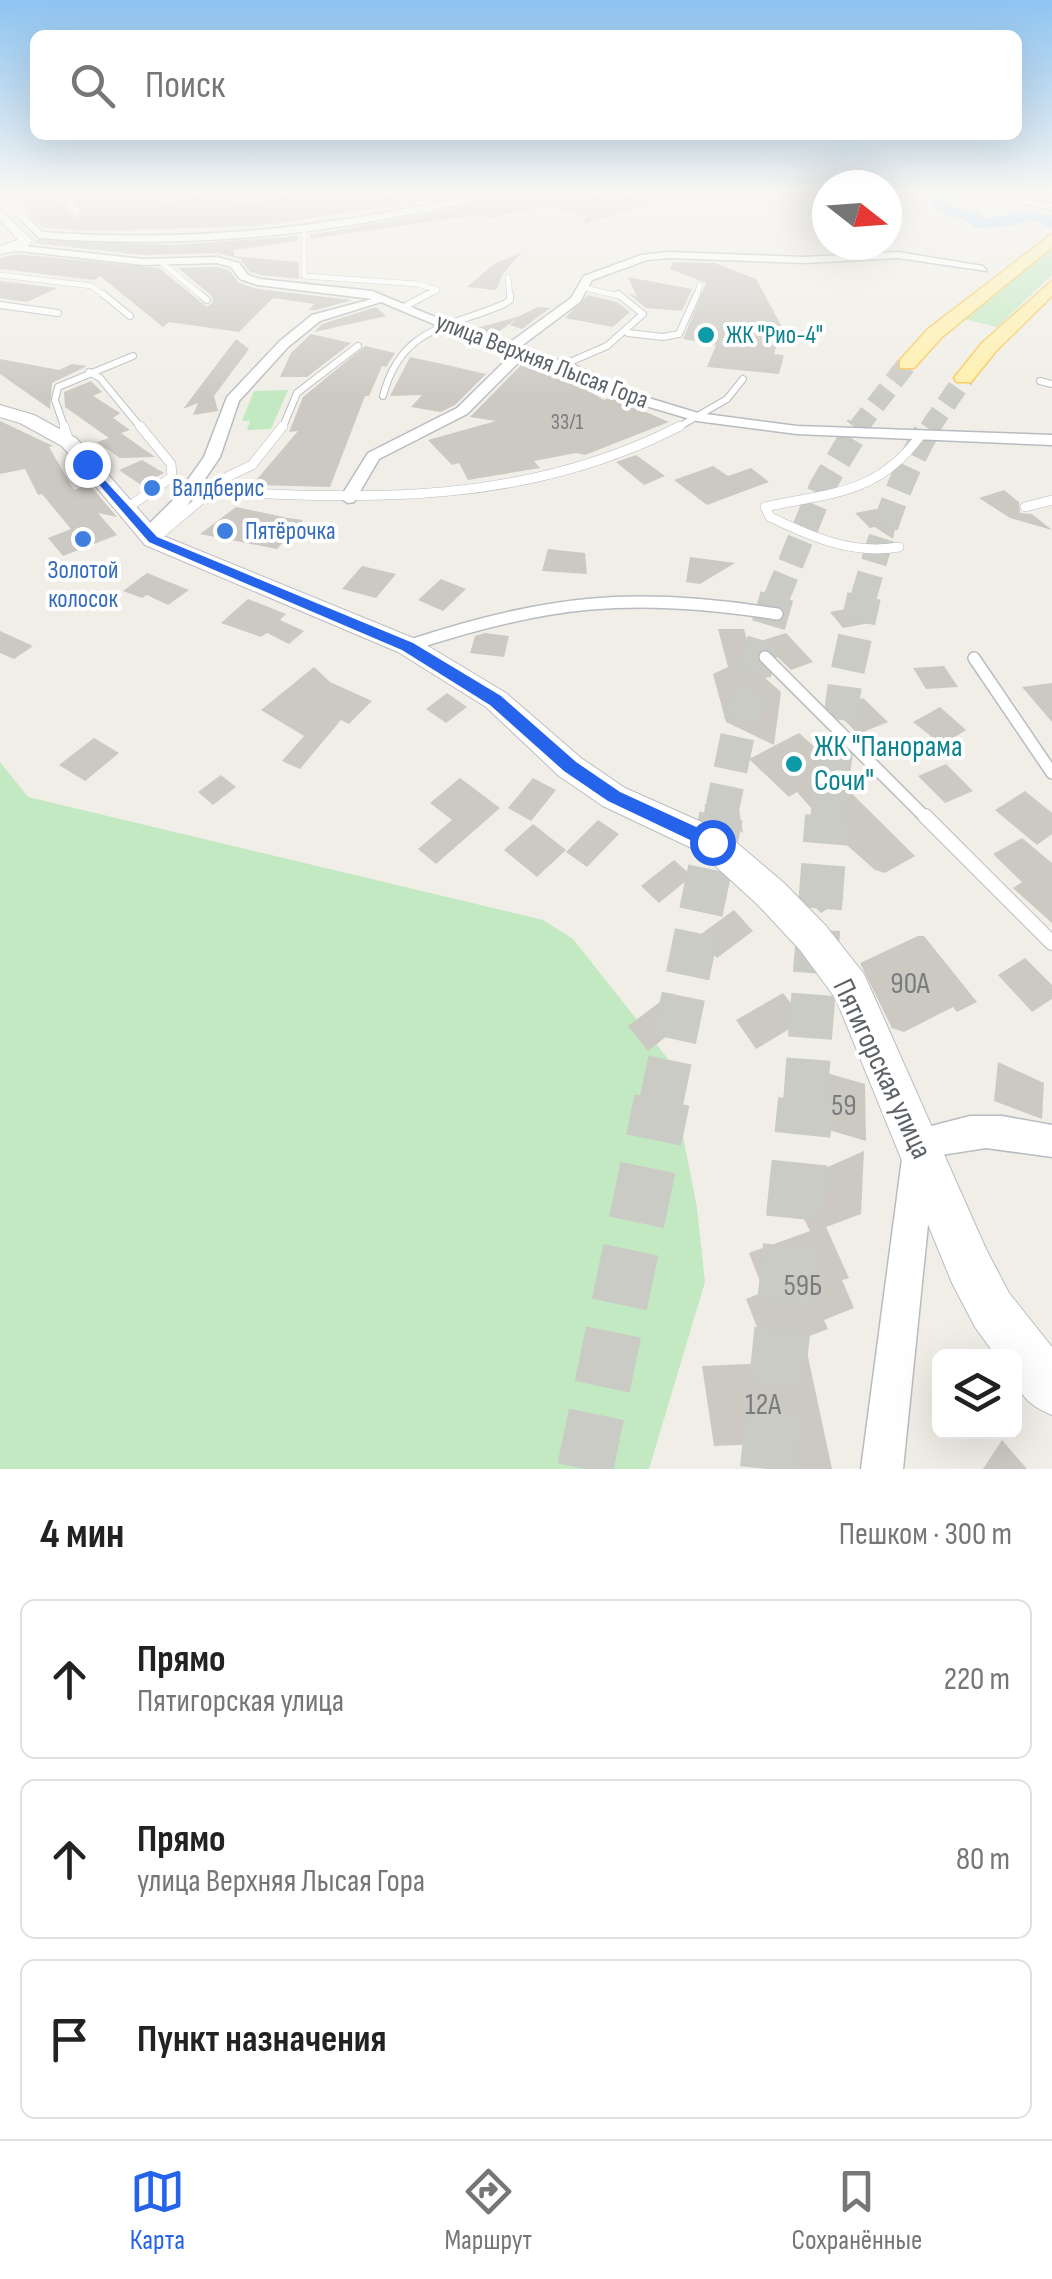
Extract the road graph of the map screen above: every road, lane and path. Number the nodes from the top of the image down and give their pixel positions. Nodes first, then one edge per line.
1 (157, 263) edge
2 (162, 263) junction
3 (166, 263) edge
4 (241, 263) edge
5 (304, 263) edge
6 (628, 263) edge
7 (944, 263) edge
8 (1019, 263) edge
9 (983, 269) dead end
10 (0, 275) edge
11 (508, 276) dead end
12 (700, 285) dead end
13 (1052, 286) edge
14 (581, 287) junction
15 (385, 299) junction
16 (207, 300) dead end
17 (0, 305) edge
18 (404, 308) junction
19 (58, 312) dead end
20 (130, 316) dead end
21 (444, 324) junction
22 (628, 333) junction
23 (358, 346) dead end
24 (512, 353) junction
25 (134, 356) dead end
26 (908, 364) tunnel mouth
27 (563, 365) junction
28 (90, 372) junction
29 (964, 378) tunnel mouth
30 (743, 379) dead end
31 (1040, 381) dead end
32 (1052, 384) edge
33 (383, 396) dead end
34 (0, 411) edge
35 (697, 417) junction
36 (922, 435) junction
37 (1052, 440) edge
38 (68, 442) junction
39 (210, 491) junction
40 (348, 498) junction
41 (1052, 500) edge
42 (1025, 507) dead end
43 (127, 508) junction
44 (158, 542) junction
45 (899, 547) dead end
46 (777, 614) dead end
47 (408, 646) junction
48 (765, 656) dead end
49 (974, 658) dead end
50 (1052, 773) edge
51 (1052, 943) edge
52 (1052, 1141) edge
53 (920, 1144) junction
54 (1052, 1389) edge
55 (882, 1469) edge

1 - 2 street, улица Верхняя Лысая Гора
2 - 3 street, улица Верхняя Лысая Гора
2 - 16 lane
4 - 15 street, улица Верхняя Лысая Гора
5 - 18 lane
6 - 14 street
7 - 9 street
8 - 26 main road
10 - 20 lane
11 - 21 lane
12 - 22 lane
13 - 29 main road
14 - 22 lane
14 - 24 street
15 - 18 street, улица Верхняя Лысая Гора
15 - 44 street
17 - 19 lane
18 - 21 street, улица Верхняя Лысая Гора
21 - 24 street, улица Верхняя Лысая Гора
21 - 33 lane
22 - 27 lane
23 - 39 lane
24 - 27 street, улица Верхняя Лысая Гора
24 - 40 street
25 - 28 lane
27 - 35 street, улица Верхняя Лысая Гора
28 - 38 lane
28 - 43 lane
30 - 35 lane
31 - 32 lane
34 - 38 street
35 - 36 street, улица Верхняя Лысая Гора
35 - 40 lane
36 - 37 street, улица Верхняя Лысая Гора
36 - 45 lane
38 - 43 street
39 - 40 lane
39 - 44 lane
41 - 42 lane
43 - 44 street
44 - 47 street, Пятигорская улица
46 - 47 lane
47 - 53 street, Пятигорская улица
48 - 51 lane
49 - 50 lane
52 - 53 street
53 - 54 street, Пятигорская улица
53 - 55 street

